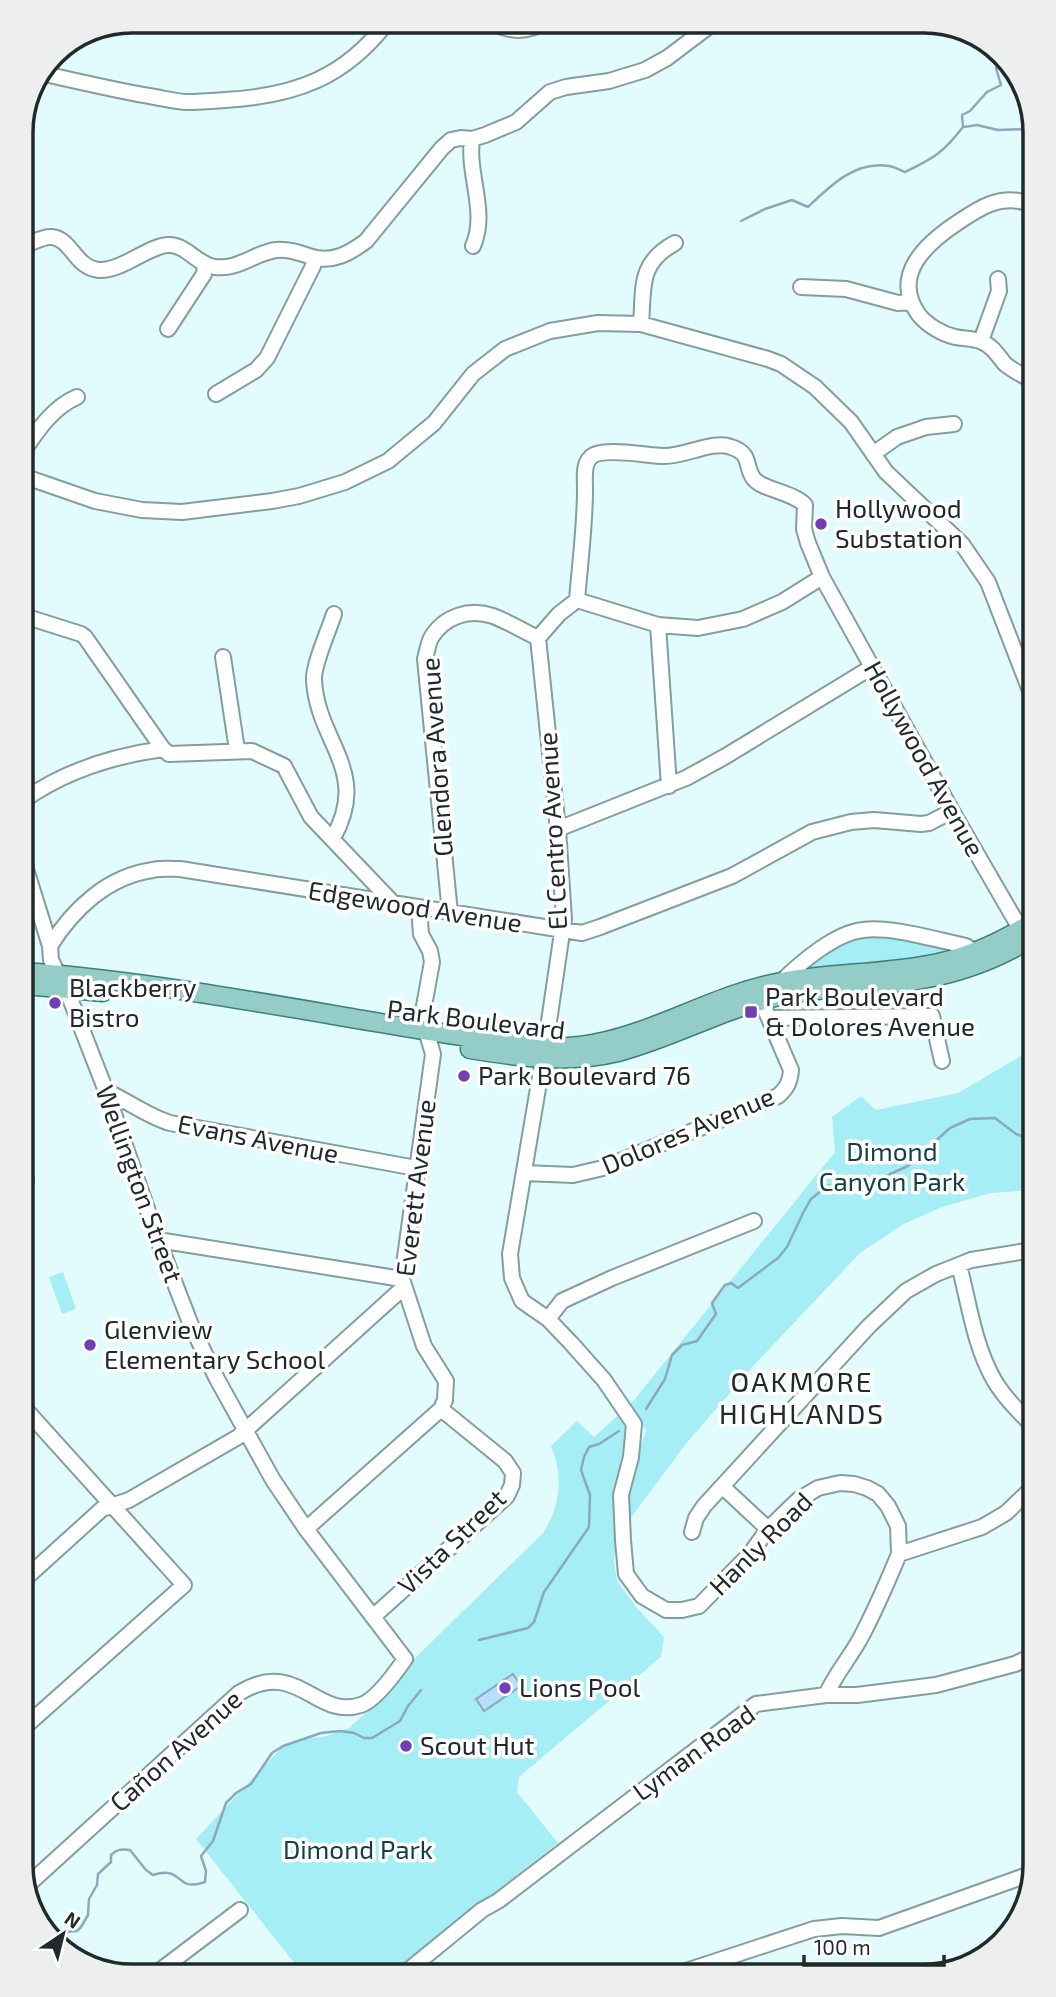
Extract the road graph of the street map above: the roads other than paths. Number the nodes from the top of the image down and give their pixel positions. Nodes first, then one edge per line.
1 (379, 33) edge
2 (700, 33) edge
3 (51, 75) edge
4 (472, 139) junction
5 (1023, 201) edge
6 (33, 242) edge
7 (675, 243) dead end
8 (473, 246) dead end
9 (315, 258) junction
10 (205, 264) junction
11 (998, 279) dead end
12 (801, 287) dead end
13 (912, 302) junction
14 (640, 324) junction
15 (168, 329) dead end
16 (981, 341) junction
17 (1023, 376) edge
18 (216, 394) dead end
19 (77, 397) dead end
20 (954, 424) dead end
21 (33, 436) edge
22 (873, 454) junction
23 (33, 480) edge
24 (822, 577) junction
25 (577, 600) junction
26 (334, 614) dead end
27 (33, 619) edge
28 (658, 625) junction
29 (538, 638) junction
30 (223, 657) dead end
31 (872, 667) junction
32 (1023, 672) edge
33 (163, 749) junction
34 (237, 750) junction
35 (669, 786) junction
36 (33, 795) edge
37 (952, 811) junction
38 (558, 829) junction
39 (333, 838) junction
40 (33, 891) edge
41 (393, 903) junction
42 (419, 908) junction
43 (450, 913) junction
44 (1023, 926) edge
45 (561, 930) junction
46 (1023, 934) edge
47 (1023, 936) edge
48 (51, 946) junction
49 (975, 952) junction
50 (33, 974) edge
51 (62, 981) junction
52 (781, 982) junction
53 (33, 984) edge
54 (759, 994) junction
55 (770, 1018) junction
56 (427, 1037) junction
57 (544, 1053) junction
58 (942, 1061) dead end
59 (106, 1091) junction
60 (416, 1168) junction
61 (524, 1172) junction
62 (754, 1221) dead end
63 (158, 1240) junction
64 (1023, 1251) edge
65 (959, 1265) junction
66 (403, 1283) junction
67 (548, 1319) junction
68 (441, 1409) junction
69 (1023, 1415) edge
70 (33, 1424) edge
71 (244, 1431) junction
72 (723, 1487) junction
73 (1023, 1497) edge
74 (113, 1506) junction
75 (768, 1529) junction
76 (306, 1530) junction
77 (692, 1532) dead end
78 (623, 1540) joint
79 (899, 1554) junction
80 (33, 1571) edge
81 (374, 1616) junction
82 (405, 1659) joint
83 (1023, 1660) edge
84 (826, 1695) junction
85 (33, 1719) edge
86 (1022, 1877) edge
87 (34, 1878) edge
88 (240, 1910) dead end
89 (170, 1964) edge
90 (416, 1964) edge
91 (707, 1964) edge

1 - 3 street
2 - 4 street
4 - 8 street
4 - 9 street
5 - 13 street
6 - 10 street
7 - 14 street
9 - 10 street
9 - 18 street
10 - 15 street
11 - 16 street
12 - 13 street
13 - 16 street
14 - 22 street
14 - 23 street
16 - 17 street
19 - 21 street
20 - 22 street
22 - 32 street
24 - 25 street, Hollywood Avenue
24 - 28 street
24 - 31 street, Hollywood Avenue
25 - 28 street
25 - 29 street
26 - 39 street
27 - 33 street
28 - 35 street
29 - 38 street, El Centro Avenue
29 - 43 street, Glendora Avenue
30 - 34 street
31 - 35 street
31 - 37 street, Hollywood Avenue
33 - 34 street
33 - 36 street
34 - 39 street
35 - 38 street
37 - 44 street, Hollywood Avenue
37 - 45 street, Edgewood Avenue
38 - 45 street, El Centro Avenue
39 - 41 street
40 - 48 street, Wellington Street
41 - 42 street, Edgewood Avenue
41 - 48 street, Edgewood Avenue
42 - 43 street, Edgewood Avenue
42 - 56 street, Everett Avenue
43 - 45 street, Edgewood Avenue
45 - 57 street, El Centro Avenue
46 - 49 main road, Park Boulevard
47 - 54 main road, Park Boulevard
48 - 51 street, Wellington Street
49 - 52 main road, Park Boulevard
49 - 52 street, Park Boulevard
50 - 51 main road, Park Boulevard
51 - 53 main road, Park Boulevard
51 - 56 main road, Park Boulevard
51 - 59 street, Wellington Street
52 - 54 main road, Park Boulevard
54 - 55 street, Dolores Avenue
54 - 57 main road, Park Boulevard
55 - 58 street
55 - 61 street, Dolores Avenue
56 - 57 main road, Park Boulevard
56 - 60 street, Everett Avenue
57 - 61 street, El Centro Avenue
59 - 60 street, Evans Avenue
59 - 63 street, Wellington Street
60 - 66 street, Everett Avenue
61 - 67 street, El Centro Avenue
62 - 67 street
63 - 66 street
63 - 71 street, Wellington Street
64 - 65 street
65 - 69 street
65 - 72 street
66 - 68 street, Everett Avenue
66 - 71 street
67 - 78 street, El Centro Avenue
68 - 76 street
68 - 81 street, Vista Street
70 - 74 street
71 - 74 street
71 - 76 street, Wellington Street
72 - 75 street
72 - 77 street
73 - 79 street
74 - 80 street
74 - 85 street
75 - 78 street, Hanly Road
75 - 79 street, Hanly Road
76 - 81 street, Wellington Street
79 - 84 street
81 - 82 street, Wellington Street
82 - 87 street, Cañon Avenue
83 - 84 street, Lyman Road
84 - 90 street, Lyman Road
86 - 91 street
88 - 89 street

